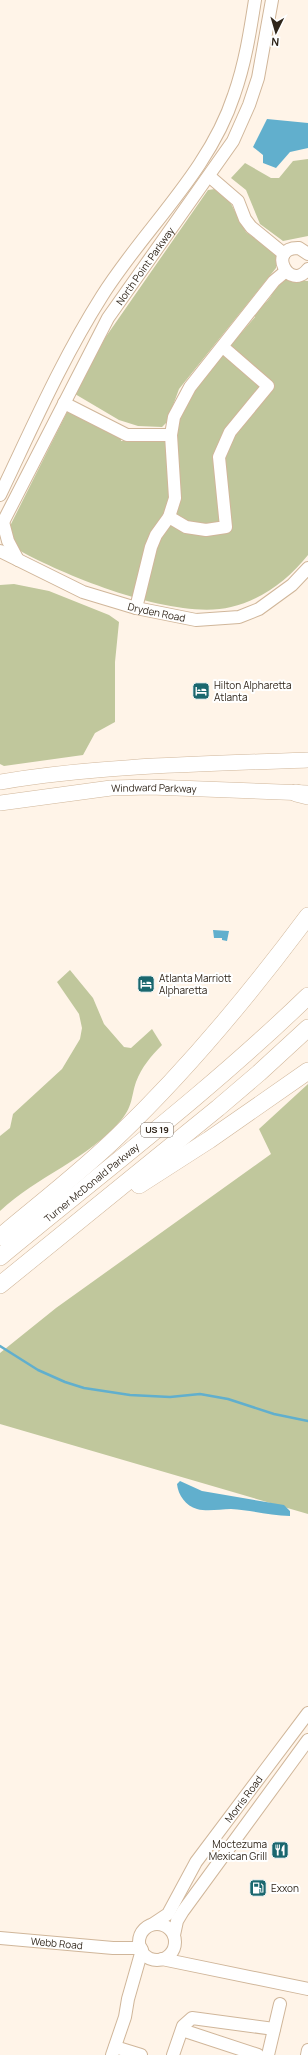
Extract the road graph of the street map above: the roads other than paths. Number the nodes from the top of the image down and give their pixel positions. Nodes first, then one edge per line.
1 (254, 0) edge
2 (272, 0) edge
3 (209, 176) junction
4 (307, 252) edge
5 (284, 254) junction
6 (286, 271) junction
7 (308, 271) edge
8 (223, 347) junction
9 (64, 403) junction
10 (171, 435) junction
11 (0, 495) edge
12 (169, 517) junction
13 (1, 525) edge
14 (0, 551) edge
15 (19, 560) junction
16 (0, 562) edge
17 (308, 568) edge
18 (136, 608) junction
19 (308, 760) edge
20 (0, 782) edge
21 (304, 794) edge
22 (0, 803) edge
23 (308, 916) edge
24 (308, 996) edge
25 (308, 1028) edge
26 (308, 1071) edge
27 (65, 1233) junction
28 (0, 1237) edge
29 (0, 1257) edge
30 (0, 1285) edge
31 (308, 1713) edge
32 (308, 1740) edge
33 (153, 1924) junction
34 (141, 1935) junction
35 (0, 1938) edge
36 (175, 1941) junction
37 (113, 1948) junction
38 (141, 1949) junction
39 (160, 1960) junction
40 (197, 1965) junction
41 (308, 1989) edge
42 (280, 2004) dead end
43 (125, 2017) junction
44 (274, 2029) junction
45 (182, 2030) junction
46 (308, 2050) edge
47 (114, 2051) edge
48 (141, 2055) edge
49 (173, 2055) edge
50 (258, 2055) edge
51 (268, 2055) edge
52 (307, 2055) edge

1 - 11 street, North Point Parkway
2 - 3 street, North Point Parkway
3 - 5 street
3 - 9 street, North Point Parkway
4 - 5 street
5 - 6 street
6 - 7 street
6 - 8 street
8 - 10 street
8 - 12 street
9 - 10 street
9 - 13 street, North Point Parkway
10 - 12 street
12 - 18 street
13 - 15 street
14 - 15 street, Dryden Road
15 - 16 street
15 - 18 street, Dryden Road
17 - 18 street, Dryden Road
19 - 20 main road, Windward Parkway
21 - 22 main road, Windward Parkway
23 - 28 highway
24 - 29 highway, Turner McDonald Parkway / US 19
25 - 27 highway, US 19
26 - 27 highway
27 - 30 highway, US 19
31 - 33 street, Morris Road
32 - 36 street, Morris Road
33 - 34 street
33 - 36 street
34 - 37 street, Webb Road
34 - 38 street
35 - 37 street, Webb Road
36 - 39 street
36 - 40 street
37 - 38 street, Webb Road
38 - 39 street
38 - 43 street
39 - 40 street
39 - 43 street
40 - 41 street
42 - 44 street
43 - 47 street
44 - 45 street
44 - 51 street
45 - 49 street
45 - 50 street
46 - 52 street
47 - 48 street

